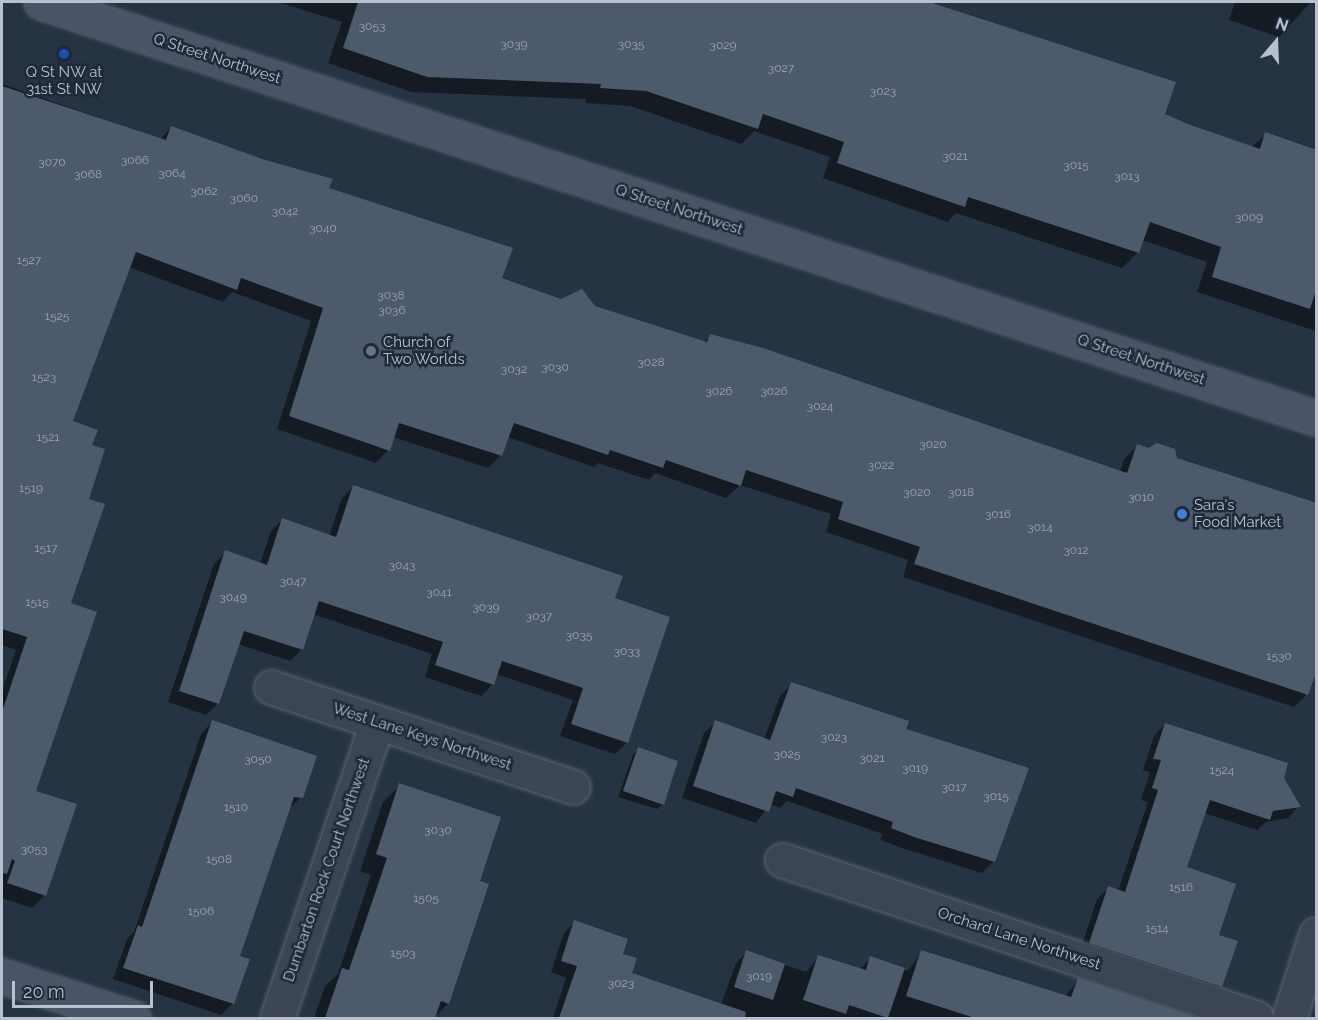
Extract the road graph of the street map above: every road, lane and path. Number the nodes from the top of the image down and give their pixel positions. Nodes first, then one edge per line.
1 (41, 2) edge
2 (1317, 418) edge
3 (271, 687) dead end
4 (377, 722) junction
5 (573, 787) dead end
6 (782, 860) dead end
7 (1317, 934) edge
8 (2, 976) edge
9 (133, 1018) edge
10 (277, 1018) edge
11 (1256, 1018) edge
12 (1289, 1018) edge

1 - 2 street, Q Street Northwest
3 - 4 street, West Lane Keys Northwest
4 - 5 street, West Lane Keys Northwest
4 - 10 street, Dumbarton Rock Court Northwest
6 - 11 street, Orchard Lane Northwest
7 - 12 street
8 - 9 street

